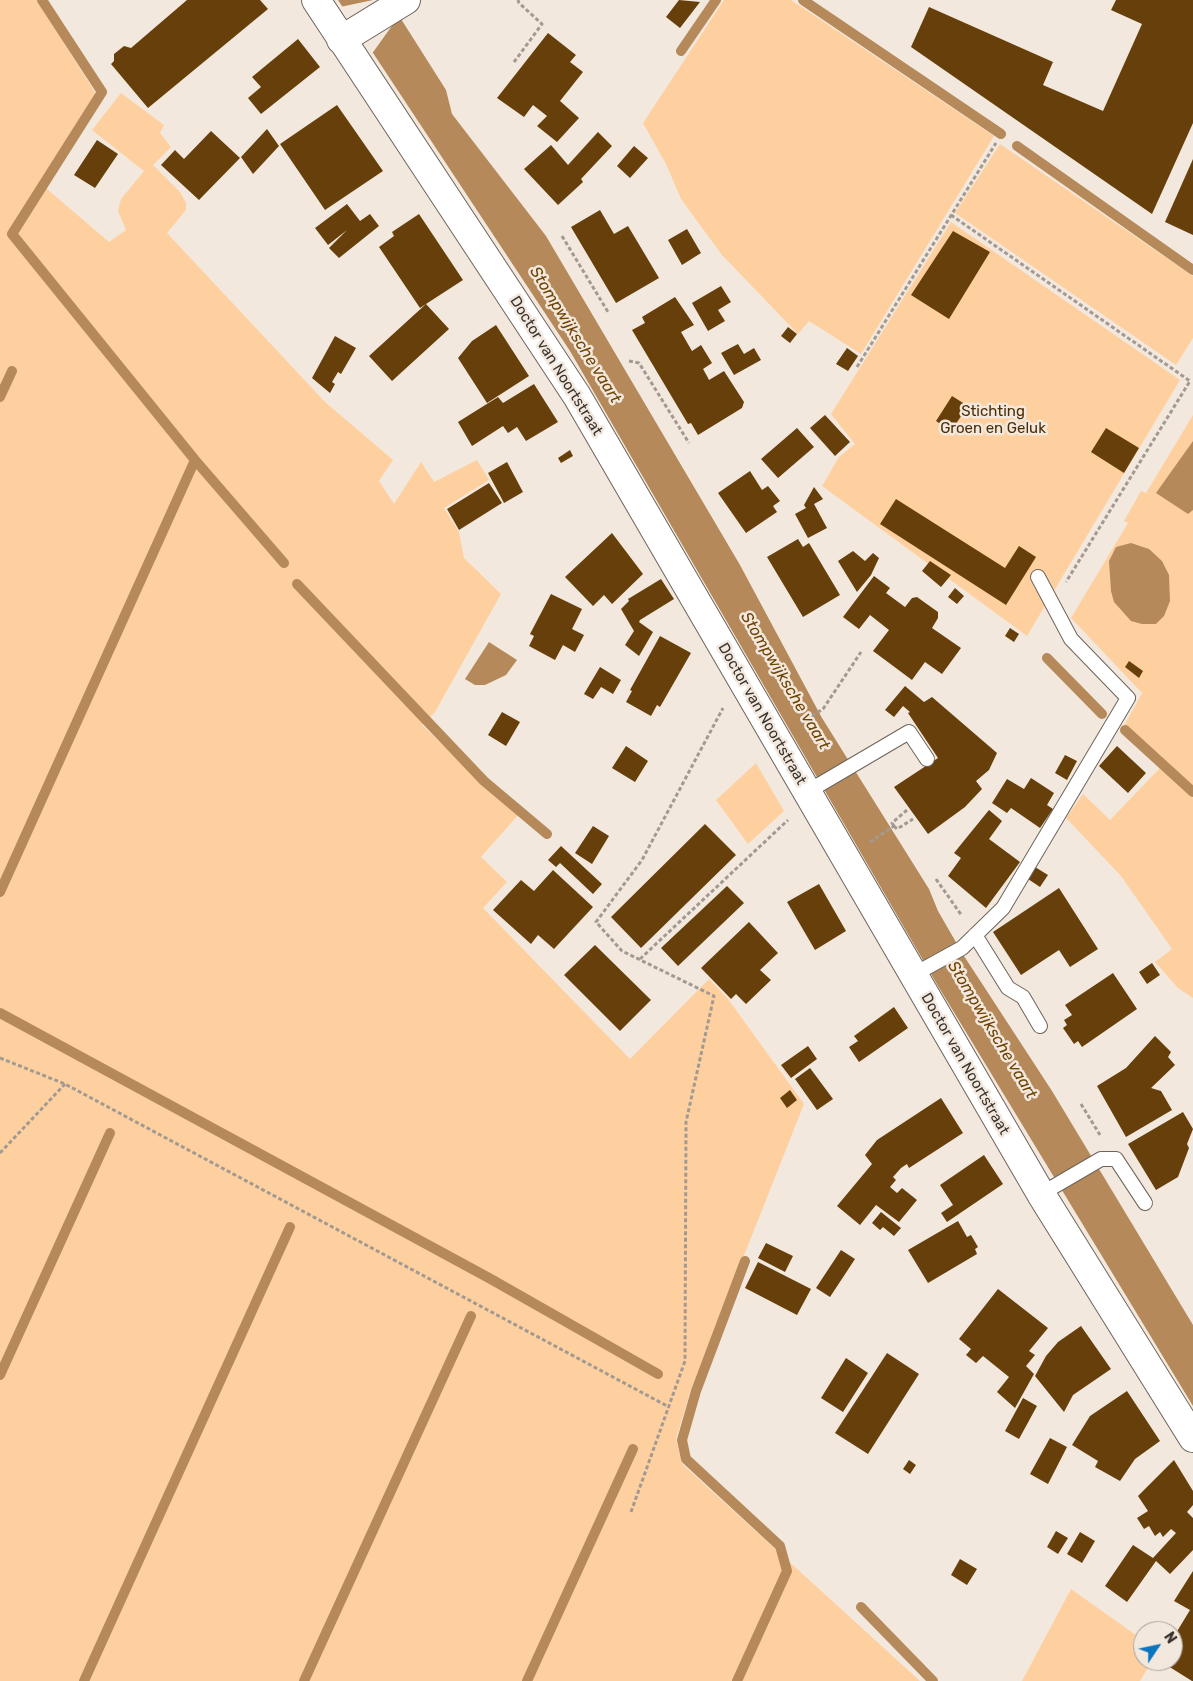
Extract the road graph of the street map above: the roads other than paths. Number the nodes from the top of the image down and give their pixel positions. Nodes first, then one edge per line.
1 (316, 0) edge
2 (404, 1) edge
3 (348, 36) junction
4 (1038, 577) dead end
5 (927, 758) dead end
6 (813, 789) junction
7 (975, 936) junction
8 (919, 971) junction
9 (1040, 1026) dead end
10 (1048, 1190) junction
11 (1145, 1203) dead end
12 (1193, 1438) edge

1 - 3 street, Doctor van Noortstraat
2 - 3 street
3 - 6 street, Doctor van Noortstraat
4 - 7 lane
5 - 6 lane
6 - 8 street, Doctor van Noortstraat
7 - 8 lane
7 - 9 lane
8 - 10 street, Doctor van Noortstraat
10 - 11 lane
10 - 12 street, Doctor van Noortstraat

